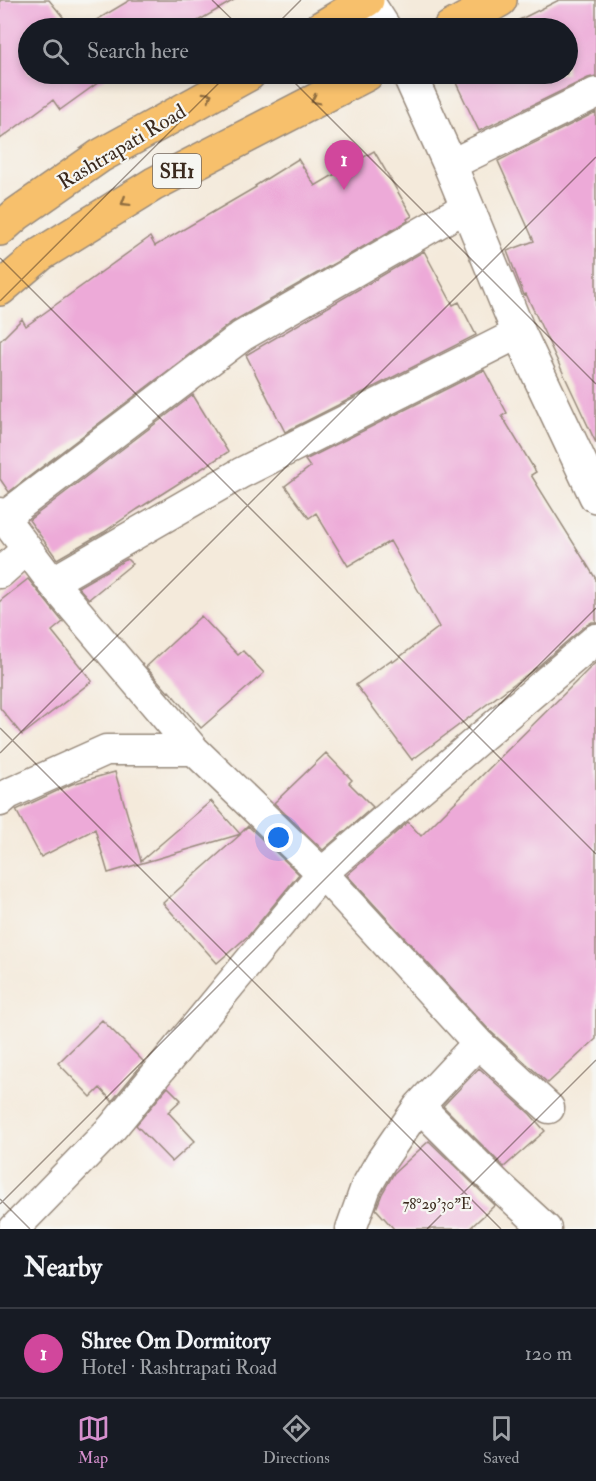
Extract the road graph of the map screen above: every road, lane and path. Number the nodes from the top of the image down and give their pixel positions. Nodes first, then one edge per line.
1 (366, 0) edge
2 (500, 0) edge
3 (337, 18) edge
4 (378, 18) edge
5 (468, 18) edge
6 (231, 84) edge
7 (348, 84) edge
8 (414, 84) edge
9 (596, 93) edge
10 (450, 165) junction
11 (466, 207) junction
12 (0, 229) edge
13 (0, 289) edge
14 (519, 333) junction
15 (596, 496) edge
16 (2, 515) edge
17 (27, 549) junction
18 (0, 573) edge
19 (52, 582) junction
20 (596, 639) edge
21 (194, 750) junction
22 (0, 801) edge
23 (322, 873) junction
24 (478, 1043) junction
25 (419, 1107) junction
26 (549, 1108) dead end
27 (14, 1229) edge
28 (351, 1229) edge
29 (546, 1229) edge

1 - 3 main road
1 - 4 street
2 - 5 main road
12 -> 6 main road, Rashtrapati Road / SH1
7 -> 13 main road, SH1
8 - 10 street
9 - 10 street
10 - 11 street
11 - 14 street
11 - 16 street
14 - 15 street
14 - 19 street
16 - 17 street
17 - 18 street
17 - 19 street
19 - 21 street
20 - 23 street
21 - 22 street
21 - 23 street
23 - 24 street
23 - 27 street
24 - 25 street
24 - 26 street
25 - 28 street
25 - 29 street

